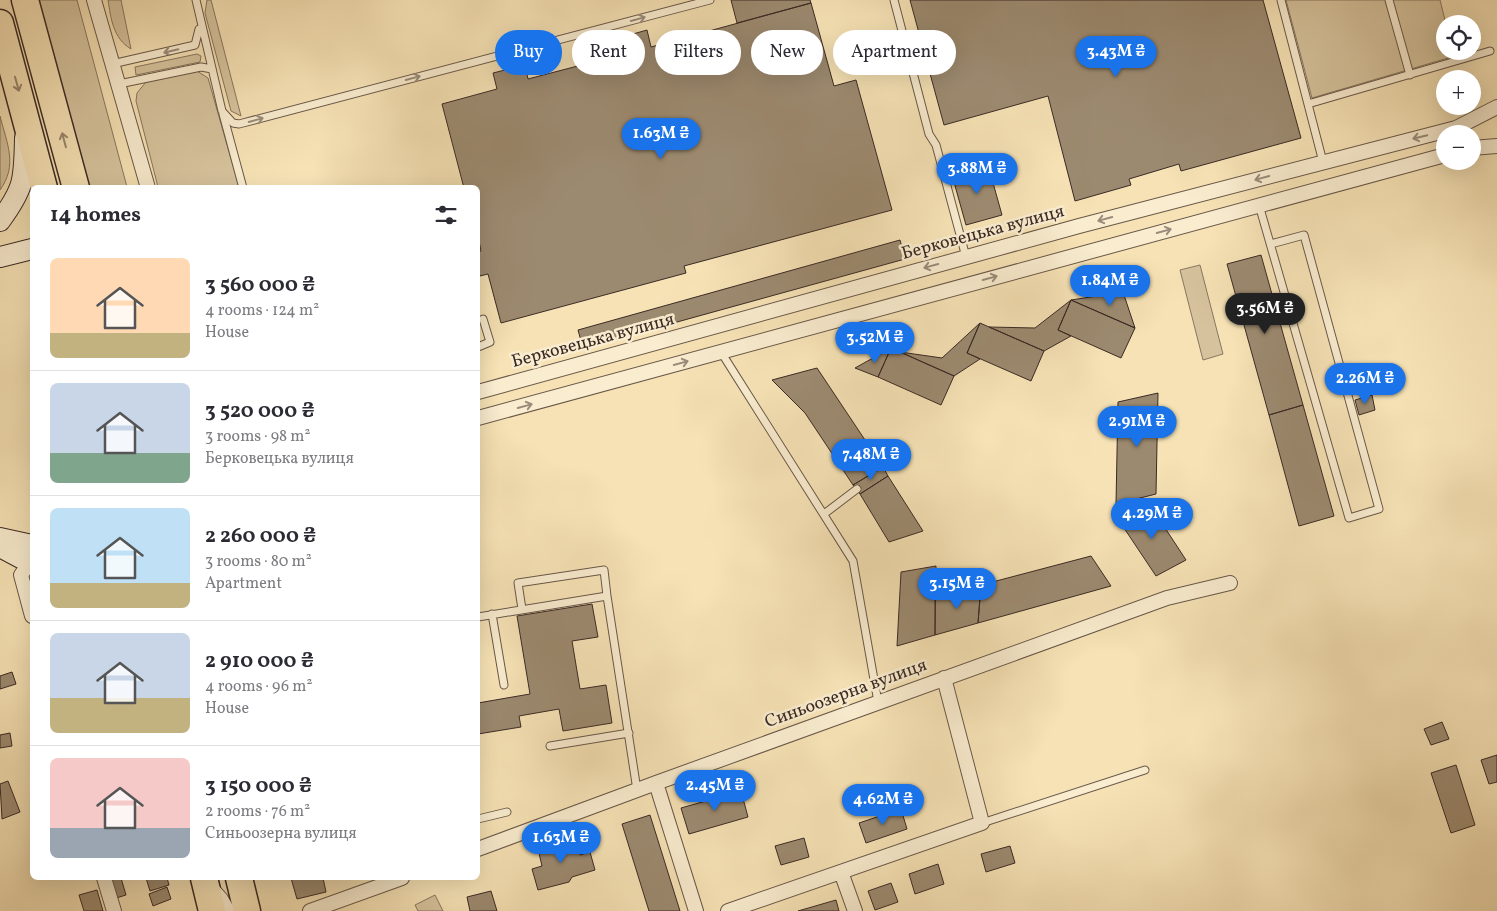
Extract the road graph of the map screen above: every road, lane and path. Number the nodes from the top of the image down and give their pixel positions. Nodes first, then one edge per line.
1 (25, 0) edge
2 (94, 0) edge
3 (196, 0) edge
4 (710, 0) edge
5 (894, 0) edge
6 (1281, 0) edge
7 (1390, 0) edge
8 (200, 21) junction
9 (0, 23) edge
10 (1490, 51) dead end
11 (112, 64) junction
12 (212, 69) junction
13 (1410, 74) junction
14 (119, 84) junction
15 (1308, 104) junction
16 (1497, 107) edge
17 (25, 111) junction
18 (222, 111) junction
19 (1497, 146) edge
20 (1481, 147) edge
21 (1436, 158) edge
22 (140, 160) junction
23 (1323, 162) junction
24 (43, 185) edge
25 (75, 185) edge
26 (140, 185) edge
27 (147, 185) edge
28 (242, 185) edge
29 (1259, 204) junction
30 (0, 221) edge
31 (1271, 244) junction
32 (30, 250) edge
33 (0, 257) edge
34 (966, 257) junction
35 (483, 319) dead end
36 (480, 346) edge
37 (721, 352) junction
38 (480, 391) edge
39 (480, 417) edge
40 (857, 489) dead end
41 (824, 514) junction
42 (0, 538) edge
43 (0, 547) edge
44 (30, 556) edge
45 (30, 556) edge
46 (30, 560) edge
47 (1230, 583) dead end
48 (607, 596) junction
49 (30, 609) edge
50 (522, 609) junction
51 (492, 614) junction
52 (480, 617) edge
53 (944, 678) junction
54 (504, 685) dead end
55 (878, 702) junction
56 (628, 733) junction
57 (550, 746) dead end
58 (1145, 770) dead end
59 (656, 783) junction
60 (637, 790) junction
61 (507, 812) dead end
62 (480, 819) edge
63 (982, 823) junction
64 (480, 849) edge
65 (841, 872) junction
66 (105, 880) edge
67 (239, 880) edge
68 (397, 880) edge
69 (205, 881) edge
70 (318, 910) edge
71 (114, 911) edge
72 (212, 911) edge
73 (228, 911) edge
74 (247, 911) edge
75 (696, 911) edge
76 (728, 911) edge
77 (855, 911) edge

25 -> 1 highway
2 - 11 street
3 - 8 lane
18 -> 4 lane
5 - 34 lane
6 - 15 lane
7 - 13 lane
8 -> 11 lane
8 - 12 lane
9 -> 17 highway
10 - 13 lane
11 - 14 street
12 - 14 lane
12 - 18 lane
13 - 15 lane
14 - 22 street
15 - 23 lane
16 -> 23 street, Берковецька вулиця
17 - 24 highway
17 - 30 main road
18 - 28 lane
19 - 20 street
21 - 29 street
22 - 26 street
22 - 27 street
23 -> 34 street, Берковецька вулиця
29 - 31 lane
37 -> 29 street
31 - 31 lane
32 - 33 main road
34 -> 38 street, Берковецька вулиця
35 - 36 lane
39 -> 37 street
37 - 41 lane
40 - 41 lane
41 - 55 lane
42 - 44 main road
43 - 45 main road
46 - 49 street
47 - 53 street, Синьоозерна вулиця
48 - 50 lane
48 - 50 lane
48 - 56 lane
50 - 51 lane
51 - 52 lane
51 - 54 lane
53 - 55 street, Синьоозерна вулиця
53 - 63 street
55 - 59 street, Синьоозерна вулиця
56 - 57 lane
56 - 60 lane
58 - 63 lane
59 - 60 street, Синьоозерна вулиця
59 - 75 street
60 - 64 street, Синьоозерна вулиця
61 - 62 lane
63 - 65 street
65 - 76 street
65 - 77 street
66 - 71 street
67 - 74 highway
68 - 70 street
69 - 72 highway
69 - 73 street

